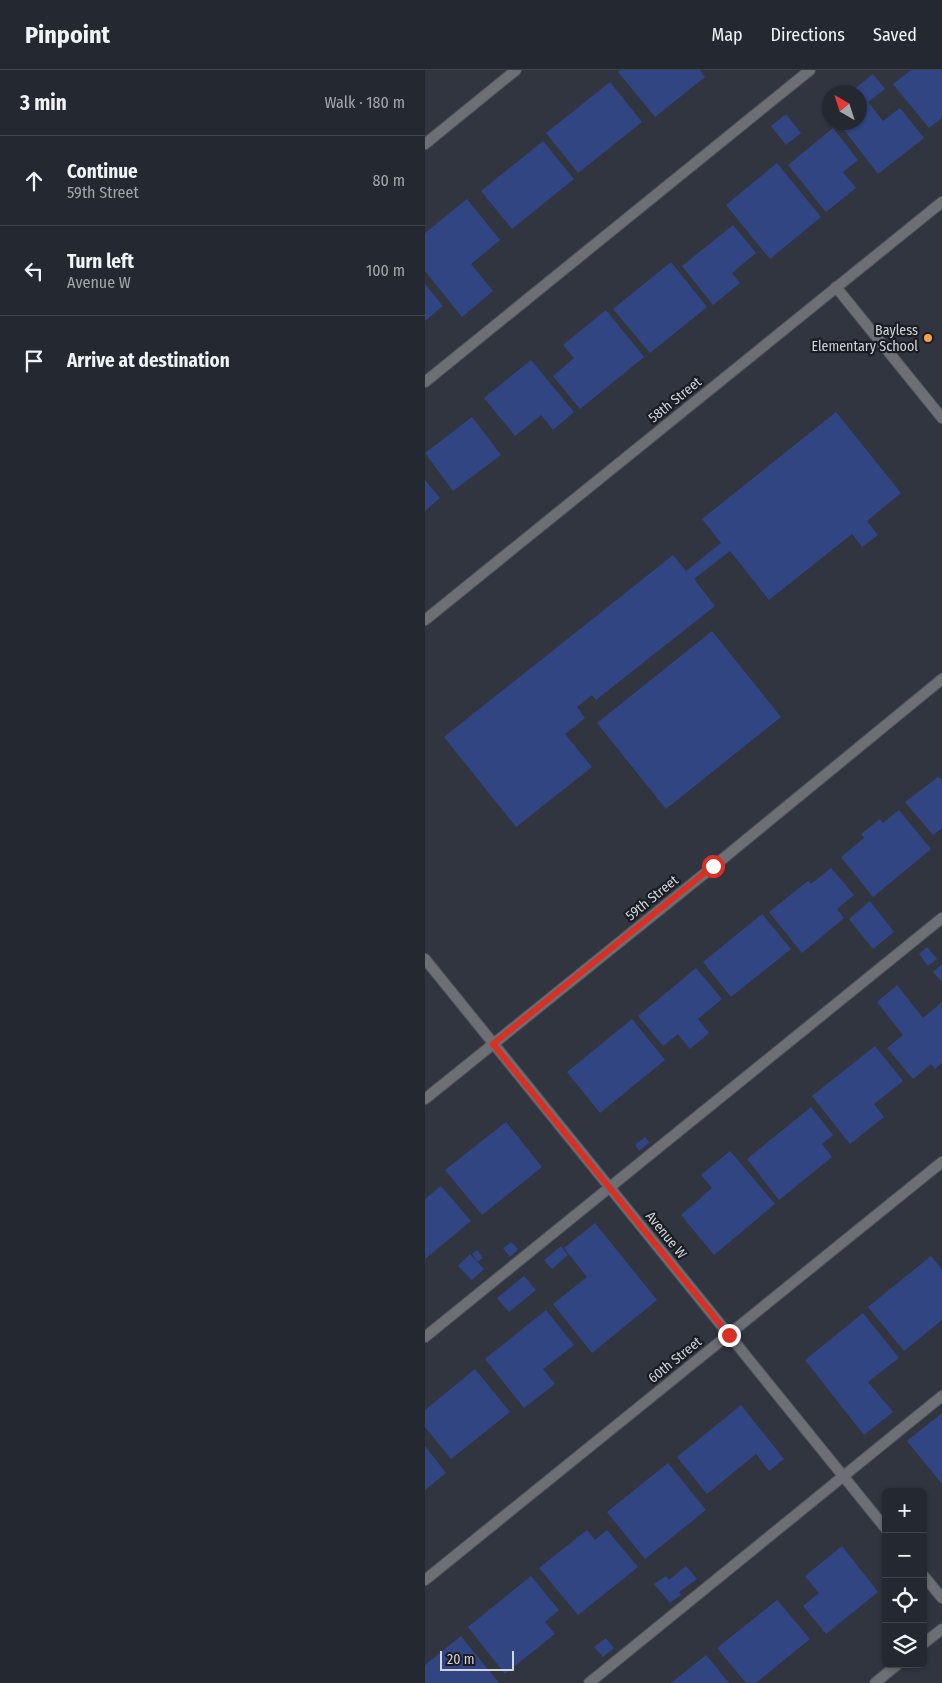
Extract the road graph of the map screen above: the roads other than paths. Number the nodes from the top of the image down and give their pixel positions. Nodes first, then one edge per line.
1 (515, 70) edge
2 (810, 70) edge
3 (425, 144) edge
4 (942, 202) edge
5 (836, 287) junction
6 (425, 382) edge
7 (942, 418) edge
8 (425, 620) edge
9 (942, 679) edge
10 (942, 918) edge
11 (425, 959) edge
12 (493, 1044) junction
13 (425, 1099) edge
14 (942, 1162) edge
15 (610, 1188) junction
16 (729, 1335) junction
17 (425, 1337) edge
18 (942, 1396) edge
19 (843, 1476) junction
20 (882, 1524) edge
21 (925, 1578) edge
22 (425, 1580) edge
23 (942, 1598) edge
24 (942, 1629) edge
25 (927, 1641) edge
26 (894, 1668) edge
27 (589, 1683) edge
28 (875, 1683) edge

1 - 3 street
2 - 6 street
4 - 5 street, 58th Street
5 - 7 street
5 - 8 street, 58th Street
9 - 12 street, 59th Street
10 - 15 street
11 - 12 street, Avenue W
12 - 13 street, 59th Street
12 - 15 street, Avenue W
14 - 16 street, 60th Street
15 - 16 street, Avenue W
15 - 17 street
16 - 19 street, Avenue W
16 - 22 street, 60th Street
18 - 19 street
19 - 20 street, Avenue W
19 - 27 street
21 - 23 street
24 - 25 street
26 - 28 street

